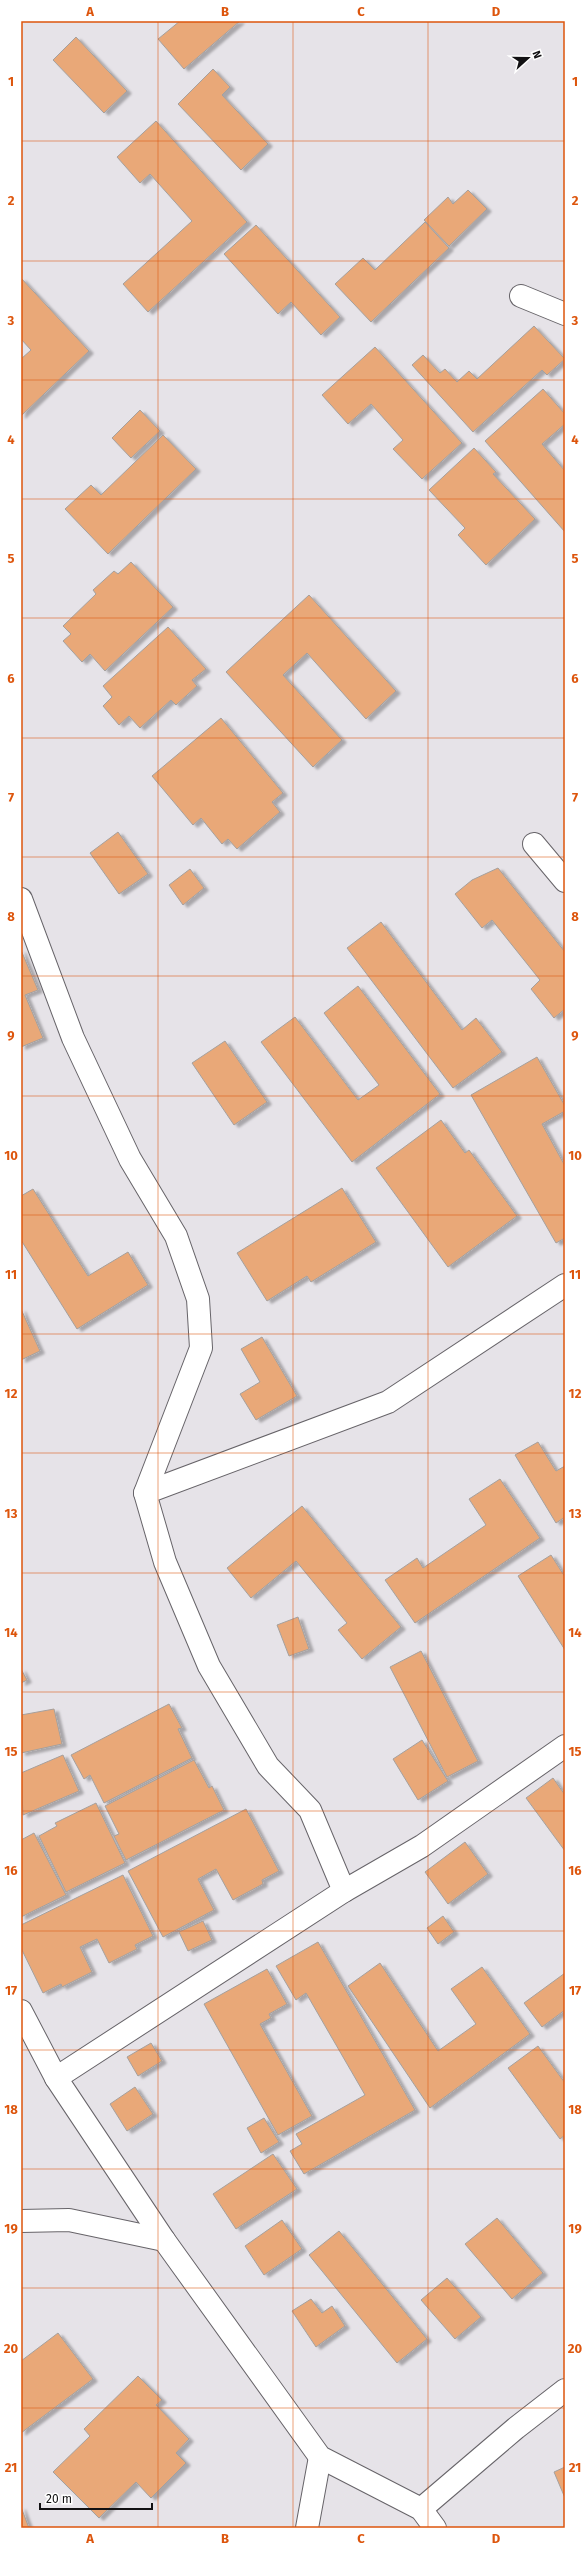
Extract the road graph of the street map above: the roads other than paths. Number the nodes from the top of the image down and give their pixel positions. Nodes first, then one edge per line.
1 (521, 296) dead end
2 (565, 314) edge
3 (534, 844) dead end
4 (565, 881) edge
5 (21, 900) edge
6 (565, 1285) edge
7 (145, 1493) junction
8 (565, 1746) edge
9 (344, 1891) junction
10 (21, 2011) edge
11 (56, 2078) junction
12 (21, 2221) edge
13 (164, 2240) junction
14 (565, 2390) edge
15 (320, 2457) junction
16 (421, 2509) junction
17 (307, 2528) edge
18 (435, 2528) edge

1 - 2 street
3 - 4 street
5 - 7 street
6 - 7 street
7 - 9 street
8 - 9 street
9 - 11 street
10 - 11 street
11 - 13 street
12 - 13 street
13 - 15 street
14 - 16 street
15 - 16 street
15 - 17 street
16 - 18 street

